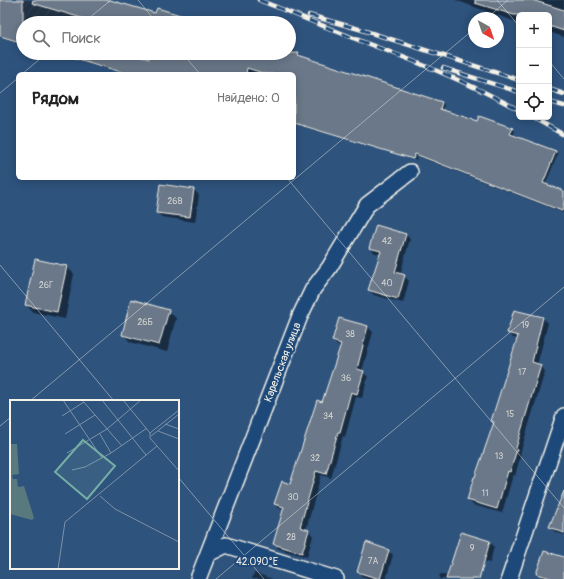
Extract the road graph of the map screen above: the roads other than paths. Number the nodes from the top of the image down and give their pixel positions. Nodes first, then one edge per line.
1 (410, 172) dead end
2 (564, 416) edge
3 (208, 554) junction
4 (198, 579) edge
5 (336, 579) edge
6 (509, 579) edge

1 - 3 street, Карельская улица
2 - 6 street
3 - 4 street, Карельская улица
3 - 5 street

